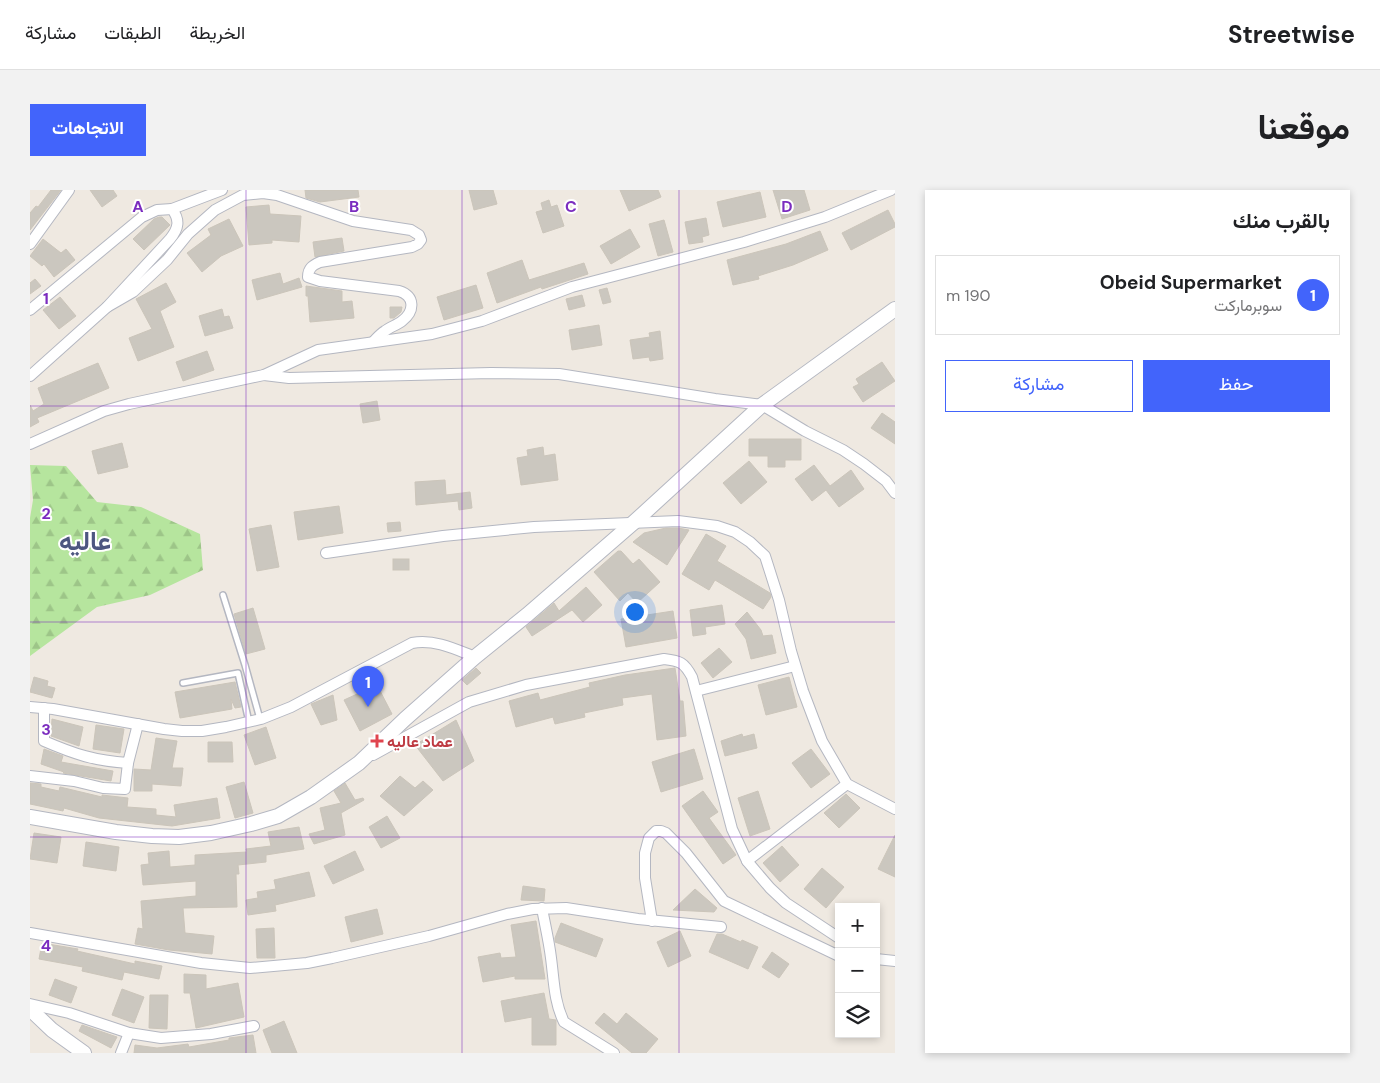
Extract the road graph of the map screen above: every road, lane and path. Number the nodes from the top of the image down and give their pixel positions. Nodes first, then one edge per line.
1 (68, 190) edge
2 (222, 190) edge
3 (891, 190) edge
4 (172, 208) junction
5 (30, 244) edge
6 (107, 307) junction
7 (895, 309) edge
8 (30, 310) edge
9 (373, 342) junction
10 (264, 375) junction
11 (30, 376) edge
12 (762, 405) junction
13 (30, 444) edge
14 (895, 493) edge
15 (632, 524) junction
16 (326, 552) dead end
17 (223, 595) dead end
18 (475, 657) junction
19 (795, 666) junction
20 (183, 683) dead end
21 (696, 691) junction
22 (30, 707) edge
23 (44, 708) junction
24 (261, 720) junction
25 (248, 722) junction
26 (138, 724) junction
27 (128, 763) junction
28 (359, 763) junction
29 (30, 776) edge
30 (847, 784) junction
31 (895, 809) edge
32 (30, 817) edge
33 (747, 861) junction
34 (542, 908) junction
35 (652, 921) junction
36 (721, 927) dead end
37 (30, 933) edge
38 (835, 935) edge
39 (835, 954) edge
40 (880, 960) edge
41 (895, 961) edge
42 (30, 1004) edge
43 (30, 1009) edge
44 (254, 1026) dead end
45 (52, 1030) junction
46 (129, 1033) junction
47 (70, 1053) edge
48 (84, 1053) edge
49 (121, 1053) edge
50 (614, 1053) edge

1 - 5 street
2 - 4 street
3 - 9 street
4 - 6 street
4 - 8 street
6 - 9 street
6 - 11 street
7 - 12 main road
9 - 10 street
10 - 12 street
10 - 13 street
12 - 14 street
12 - 15 main road
15 - 16 street
15 - 18 main road
15 - 19 street
17 - 24 lane
18 - 24 street
18 - 28 main road
19 - 21 street
19 - 30 street
20 - 25 lane
21 - 28 street
21 - 33 street
22 - 23 street
23 - 26 street
23 - 27 street
24 - 25 street
25 - 26 street
26 - 27 street
27 - 29 street
28 - 32 main road
30 - 31 street
30 - 33 street
33 - 38 street
34 - 35 street
34 - 37 street
34 - 50 street
35 - 36 street
35 - 39 street
40 - 41 street
42 - 46 street
43 - 45 main road
44 - 46 street
45 - 47 street
45 - 48 main road
46 - 49 street

